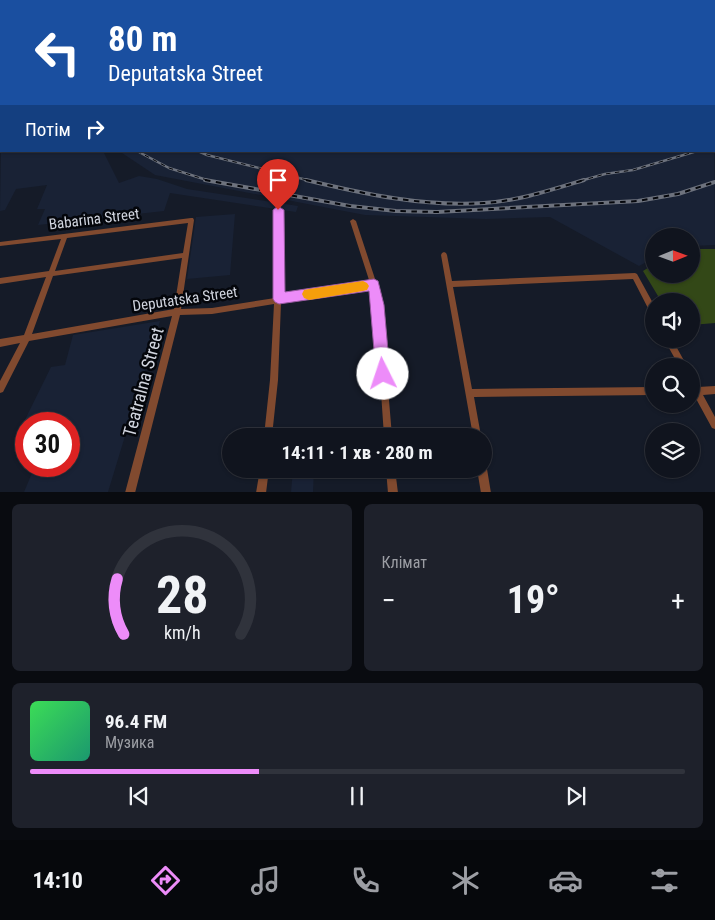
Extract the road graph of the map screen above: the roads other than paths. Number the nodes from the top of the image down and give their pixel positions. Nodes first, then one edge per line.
1 (278, 210) dead end
2 (192, 220) joint
3 (353, 221) dead end
4 (66, 236) junction
5 (0, 244) edge
6 (186, 254) junction
7 (444, 255) dead end
8 (51, 274) junction
9 (0, 281) edge
10 (449, 284) junction
11 (374, 285) junction
12 (645, 295) edge
13 (279, 299) junction
14 (177, 312) junction
15 (27, 338) junction
16 (0, 343) edge
17 (0, 389) edge
18 (715, 390) edge
19 (645, 391) edge
20 (700, 391) edge
21 (469, 393) junction
22 (700, 401) edge
23 (715, 425) edge
24 (269, 428) edge
25 (387, 428) edge
26 (475, 428) edge
27 (263, 478) edge
28 (392, 478) edge
29 (484, 478) edge
30 (130, 492) edge
31 (261, 492) edge
32 (393, 492) edge
33 (486, 492) edge

1 - 13 street
2 - 4 street, Babarina Street
2 - 6 street, Teatralna Street
3 - 11 street
4 - 5 street, Babarina Street
4 - 8 street
6 - 8 street
6 - 14 street, Teatralna Street
7 - 10 street
8 - 9 street
8 - 15 street
10 - 12 street
10 - 21 street
11 - 13 street, Deputatska Street
11 - 25 street
13 - 14 street, Deputatska Street
13 - 24 street
14 - 15 street, Deputatska Street
14 - 30 street, Teatralna Street
15 - 16 street, Deputatska Street
15 - 17 street
18 - 20 street
19 - 21 street
21 - 26 street
22 - 23 street
27 - 31 street
28 - 32 street
29 - 33 street

